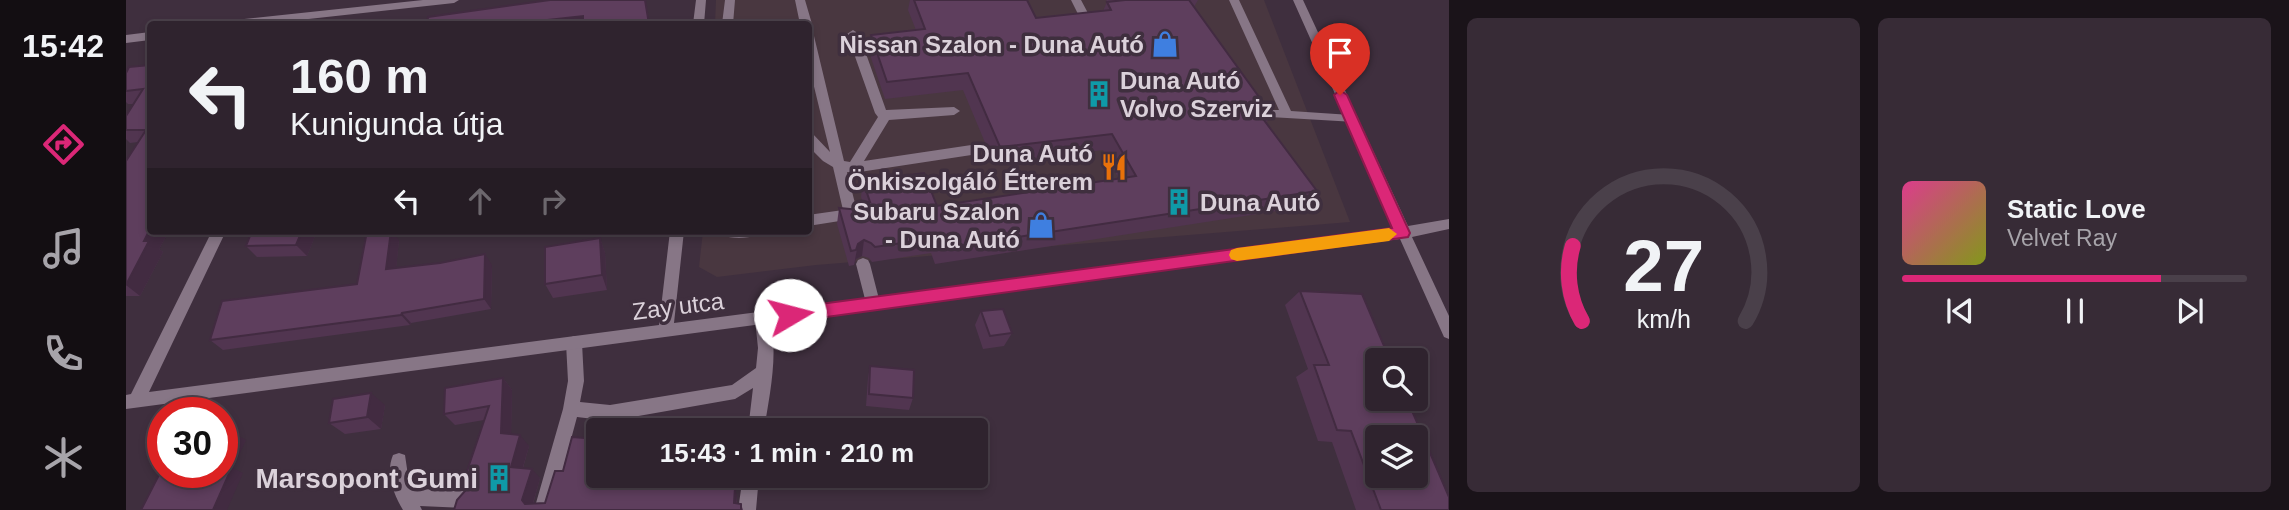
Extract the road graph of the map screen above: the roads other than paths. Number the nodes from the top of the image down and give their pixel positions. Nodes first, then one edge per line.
1 (332, 0) edge
2 (454, 0) edge
3 (701, 0) edge
4 (730, 0) edge
5 (800, 0) edge
6 (1076, 0) edge
7 (1234, 0) edge
8 (1297, 0) edge
9 (326, 12) junction
10 (1084, 15) edge
11 (805, 19) edge
12 (258, 21) edge
13 (322, 21) edge
14 (699, 21) edge
15 (728, 21) edge
16 (853, 34) dead end
17 (147, 36) edge
18 (126, 39) edge
19 (812, 53) edge
20 (954, 111) dead end
21 (1255, 113) edge
22 (1287, 115) junction
23 (885, 116) junction
24 (1351, 119) junction
25 (812, 141) edge
26 (978, 149) dead end
27 (838, 165) junction
28 (853, 168) junction
29 (812, 221) edge
30 (1449, 224) edge
31 (1402, 233) junction
32 (217, 235) edge
33 (677, 235) edge
34 (863, 264) dead end
35 (873, 303) junction
36 (762, 319) junction
37 (666, 330) junction
38 (1449, 332) edge
39 (574, 343) junction
40 (763, 372) junction
41 (131, 401) edge
42 (571, 409) junction
43 (757, 418) edge
44 (399, 461) dead end
45 (750, 488) edge
46 (465, 499) edge
47 (408, 504) edge
48 (543, 510) edge
49 (747, 510) edge

1 - 9 street
2 - 9 street
3 - 14 street
4 - 15 street
5 - 11 street
6 - 10 street
7 - 22 street
8 - 24 street
9 - 12 street
9 - 13 street
16 - 23 street
17 - 18 street
19 - 27 street
20 - 23 street
21 - 22 street
22 - 24 street
23 - 28 street
24 - 31 street
25 - 27 street
26 - 28 street
27 - 28 street
27 - 29 street
30 - 31 street, Zay utca
31 - 35 street, Zay utca
31 - 38 street
32 - 41 street
33 - 37 street
34 - 35 street
35 - 36 street, Zay utca
36 - 37 street, Zay utca
36 - 40 street
37 - 39 street, Zay utca
39 - 41 street, Zay utca
39 - 42 street
40 - 42 street
40 - 43 street
42 - 48 street
44 - 47 street
45 - 49 street
46 - 47 street

